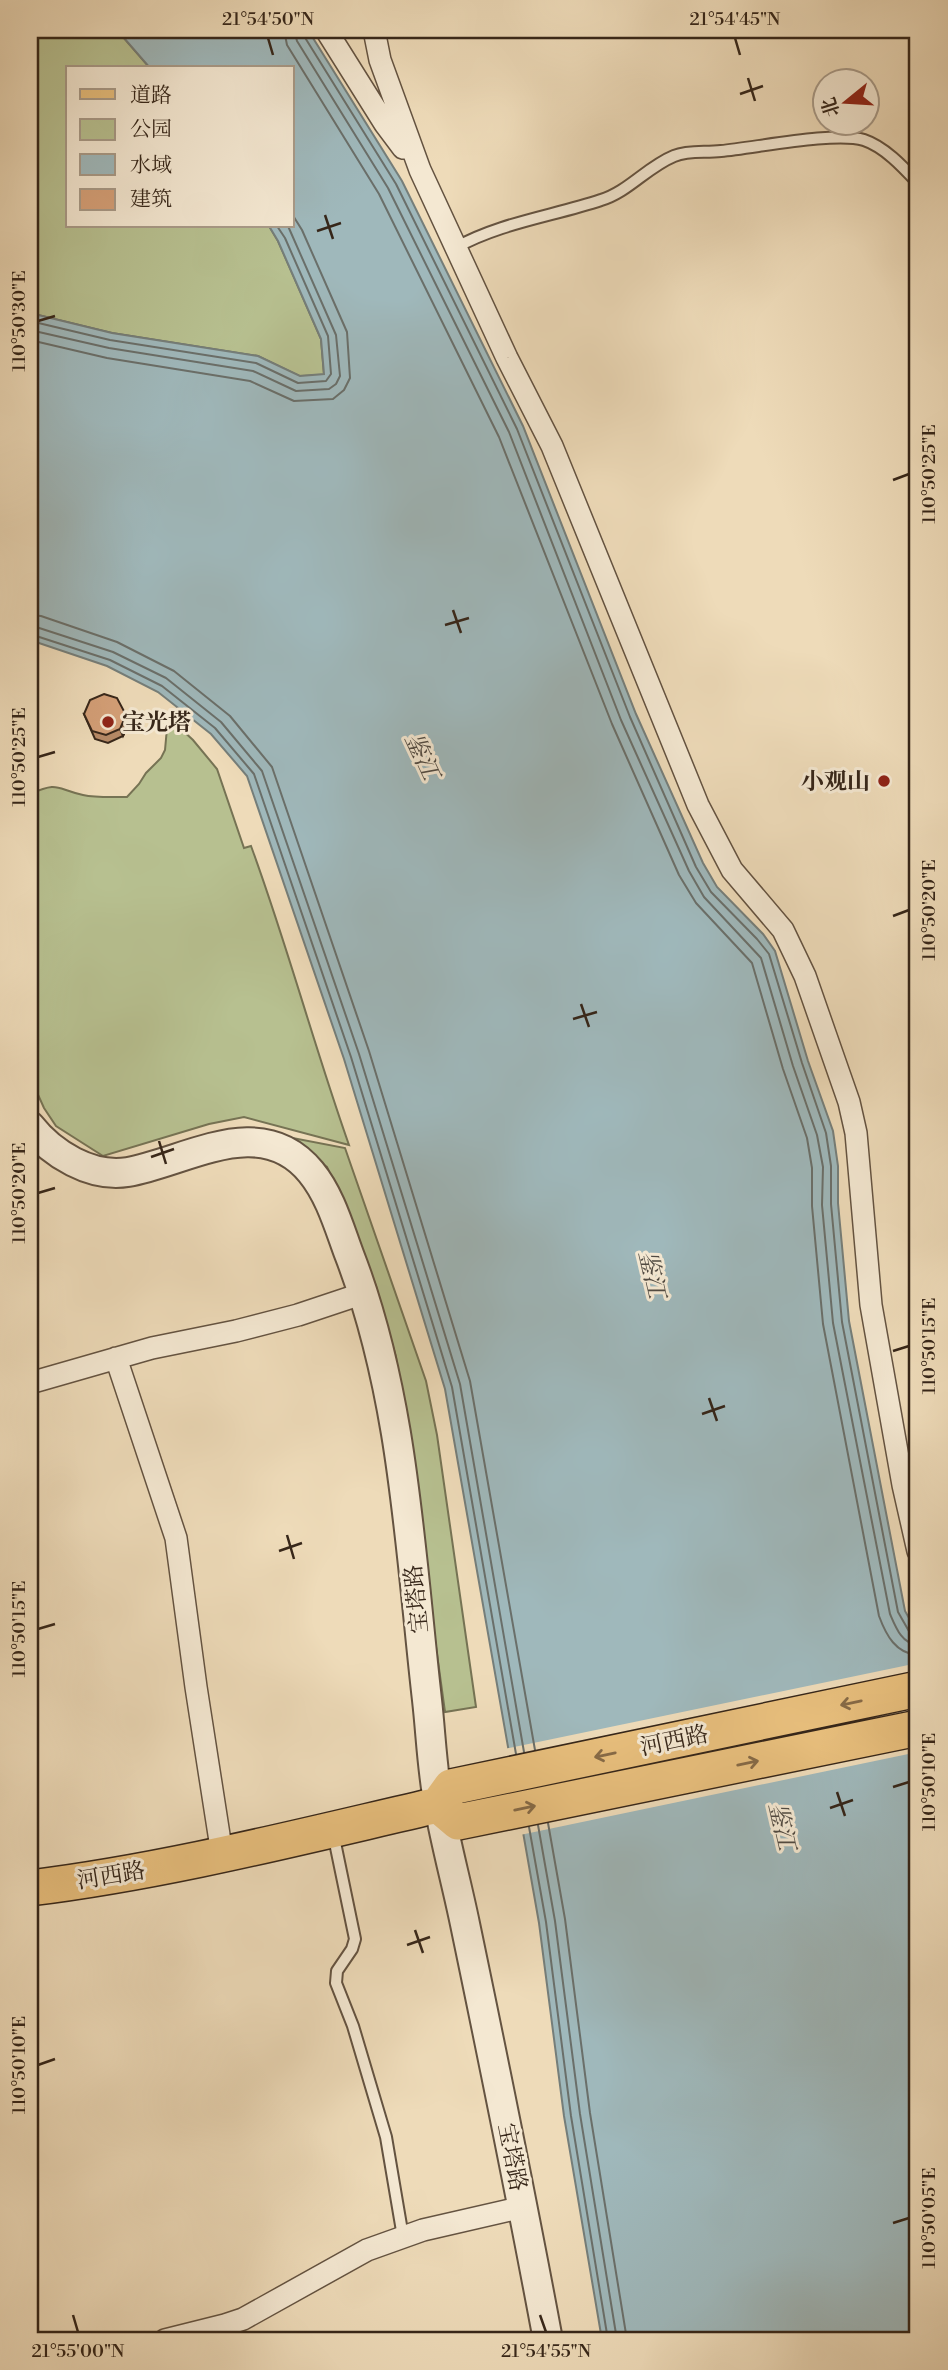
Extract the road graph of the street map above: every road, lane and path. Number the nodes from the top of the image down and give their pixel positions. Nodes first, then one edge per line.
1 (326, 30) edge
2 (374, 30) edge
3 (420, 170) junction
4 (918, 183) edge
5 (455, 247) junction
6 (30, 1126) edge
7 (364, 1293) junction
8 (116, 1357) junction
9 (30, 1383) edge
10 (918, 1551) edge
11 (918, 1689) edge
12 (918, 1728) edge
13 (449, 1805) junction
14 (332, 1829) junction
15 (222, 1854) junction
16 (30, 1888) edge
17 (523, 2207) junction
18 (403, 2237) junction
19 (165, 2340) edge
20 (548, 2340) edge

1 - 3 street
2 - 3 street
3 - 5 street
4 - 5 lane
5 - 10 street
6 - 7 street, 宝塔路
7 - 8 street
7 - 13 street, 宝塔路
8 - 9 street
8 - 15 street
11 -> 13 main road, 河西路
13 -> 12 main road, 河西路
13 - 14 main road, 河西路
13 - 17 street, 宝塔路
14 - 15 main road, 河西路
14 - 18 lane
15 - 16 main road, 河西路
17 - 18 street
17 - 20 street, 宝塔路
18 - 19 street

